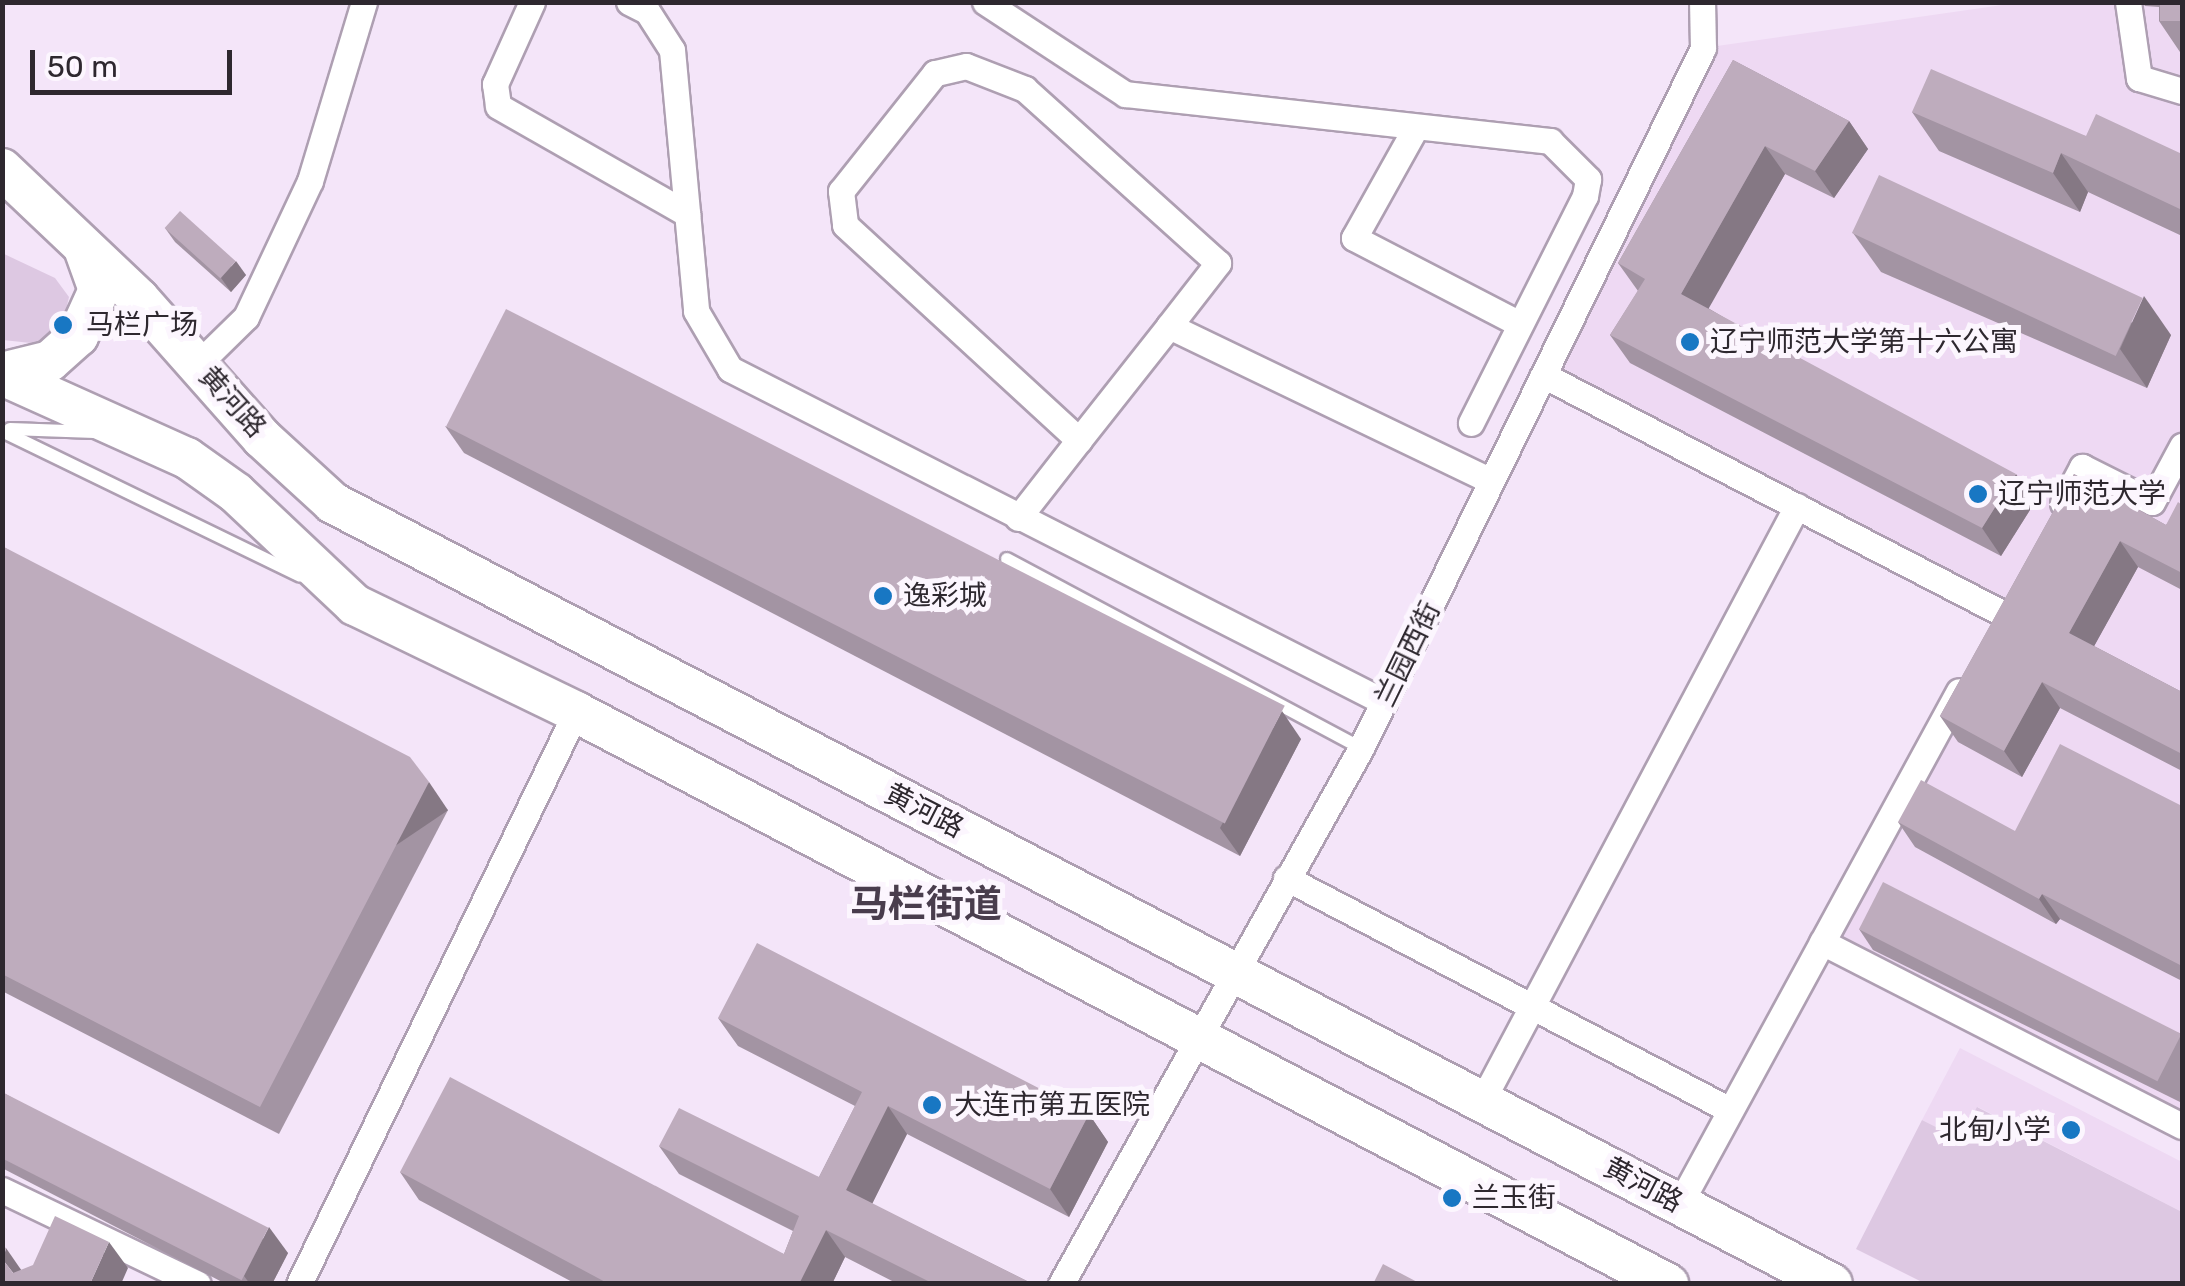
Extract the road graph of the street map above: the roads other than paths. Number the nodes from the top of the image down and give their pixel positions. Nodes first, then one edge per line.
1 (364, 2) edge
2 (532, 2) edge
3 (628, 2) edge
4 (985, 2) edge
5 (1702, 2) edge
6 (2128, 2) edge
7 (2182, 91) edge
8 (1416, 127) junction
9 (2, 169) edge
10 (2, 212) edge
11 (687, 214) junction
12 (70, 235) junction
13 (1520, 324) junction
14 (1169, 326) junction
15 (198, 364) junction
16 (2, 374) edge
17 (1544, 375) junction
18 (1471, 423) dead end
19 (2, 429) edge
20 (132, 429) junction
21 (1079, 440) junction
22 (2182, 446) edge
23 (1491, 481) junction
24 (1797, 506) junction
25 (1018, 518) junction
26 (2047, 532) edge
27 (1007, 559) dead end
28 (356, 605) junction
29 (2002, 613) edge
30 (1974, 664) edge
31 (1384, 702) junction
32 (576, 712) junction
33 (1362, 748) junction
34 (1286, 878) junction
35 (1822, 942) junction
36 (1236, 972) junction
37 (1531, 1006) junction
38 (1199, 1038) junction
39 (1483, 1100) junction
40 (1730, 1110) junction
41 (2182, 1126) edge
42 (2, 1190) edge
43 (1679, 1205) junction
44 (66, 1220) junction
45 (52, 1252) edge
46 (198, 1284) edge
47 (299, 1284) edge
48 (1061, 1284) edge
49 (1668, 1284) edge
50 (1832, 1284) edge

1 - 15 street
2 - 11 street
3 - 11 street
4 - 8 street
5 - 17 street, 兰园西街
6 - 7 street
8 - 13 street
8 - 13 street
9 - 12 main road, 黄河路
10 - 12 main road
11 - 25 street
12 - 15 main road, 黄河路
12 - 16 main road
13 - 18 street
14 - 21 street
14 - 21 street
14 - 23 street
15 - 36 main road, 黄河路
16 - 20 main road
17 - 23 street, 兰园西街
17 - 24 street
19 - 20 lane
19 - 28 lane
20 - 28 main road
21 - 25 street
22 - 26 street
23 - 31 street, 兰园西街
24 - 29 street
24 - 37 street
25 - 31 street
27 - 33 lane
28 - 32 main road
30 - 35 street
31 - 33 street, 兰园西街
32 - 38 main road
32 - 47 street
33 - 34 street, 兰园西街
34 - 36 street, 兰园西街
34 - 37 street
35 - 40 street
35 - 41 street
36 - 38 street, 兰园西街
36 - 39 main road, 黄河路
37 - 39 street
37 - 40 street
38 - 48 street, 兰园西街
38 - 49 main road
39 - 43 main road, 黄河路
40 - 43 street
42 - 44 street
43 - 50 main road, 黄河路
44 - 45 street
44 - 46 street

